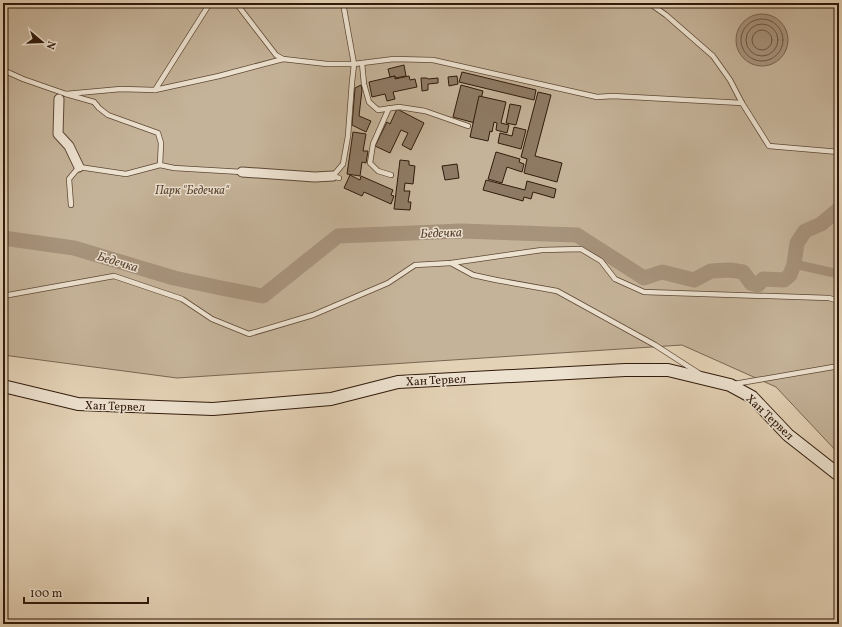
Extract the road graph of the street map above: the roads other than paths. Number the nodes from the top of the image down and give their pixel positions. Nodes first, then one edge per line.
1 (210, 3) edge
2 (236, 3) edge
3 (344, 3) edge
4 (649, 3) edge
5 (283, 59) junction
6 (362, 63) junction
7 (354, 64) junction
8 (3, 70) edge
9 (155, 90) junction
10 (62, 96) junction
11 (742, 103) junction
12 (389, 108) junction
13 (468, 126) dead end
14 (839, 152) edge
15 (160, 165) junction
16 (79, 167) junction
17 (242, 172) joint
18 (391, 175) dead end
19 (336, 177) joint
20 (71, 205) dead end
21 (451, 263) junction
22 (3, 296) edge
23 (839, 301) edge
24 (839, 366) edge
25 (710, 380) junction
26 (730, 385) junction
27 (3, 386) edge
28 (839, 475) edge

1 - 9 lane
2 - 5 lane
3 - 7 lane
4 - 11 lane
5 - 7 lane
5 - 9 lane
6 - 7 lane
6 - 11 lane
6 - 12 lane
7 - 19 lane
8 - 10 lane
9 - 10 lane
10 - 15 lane
10 - 16 street
11 - 14 lane
12 - 13 lane
12 - 18 lane
15 - 16 lane
15 - 17 lane
16 - 20 lane
17 - 19 street
21 - 22 lane
21 - 23 lane
21 - 25 lane
24 - 26 lane
25 - 26 street, Хан Тервел
25 - 27 street, Хан Тервел
26 - 28 street, Хан Тервел

